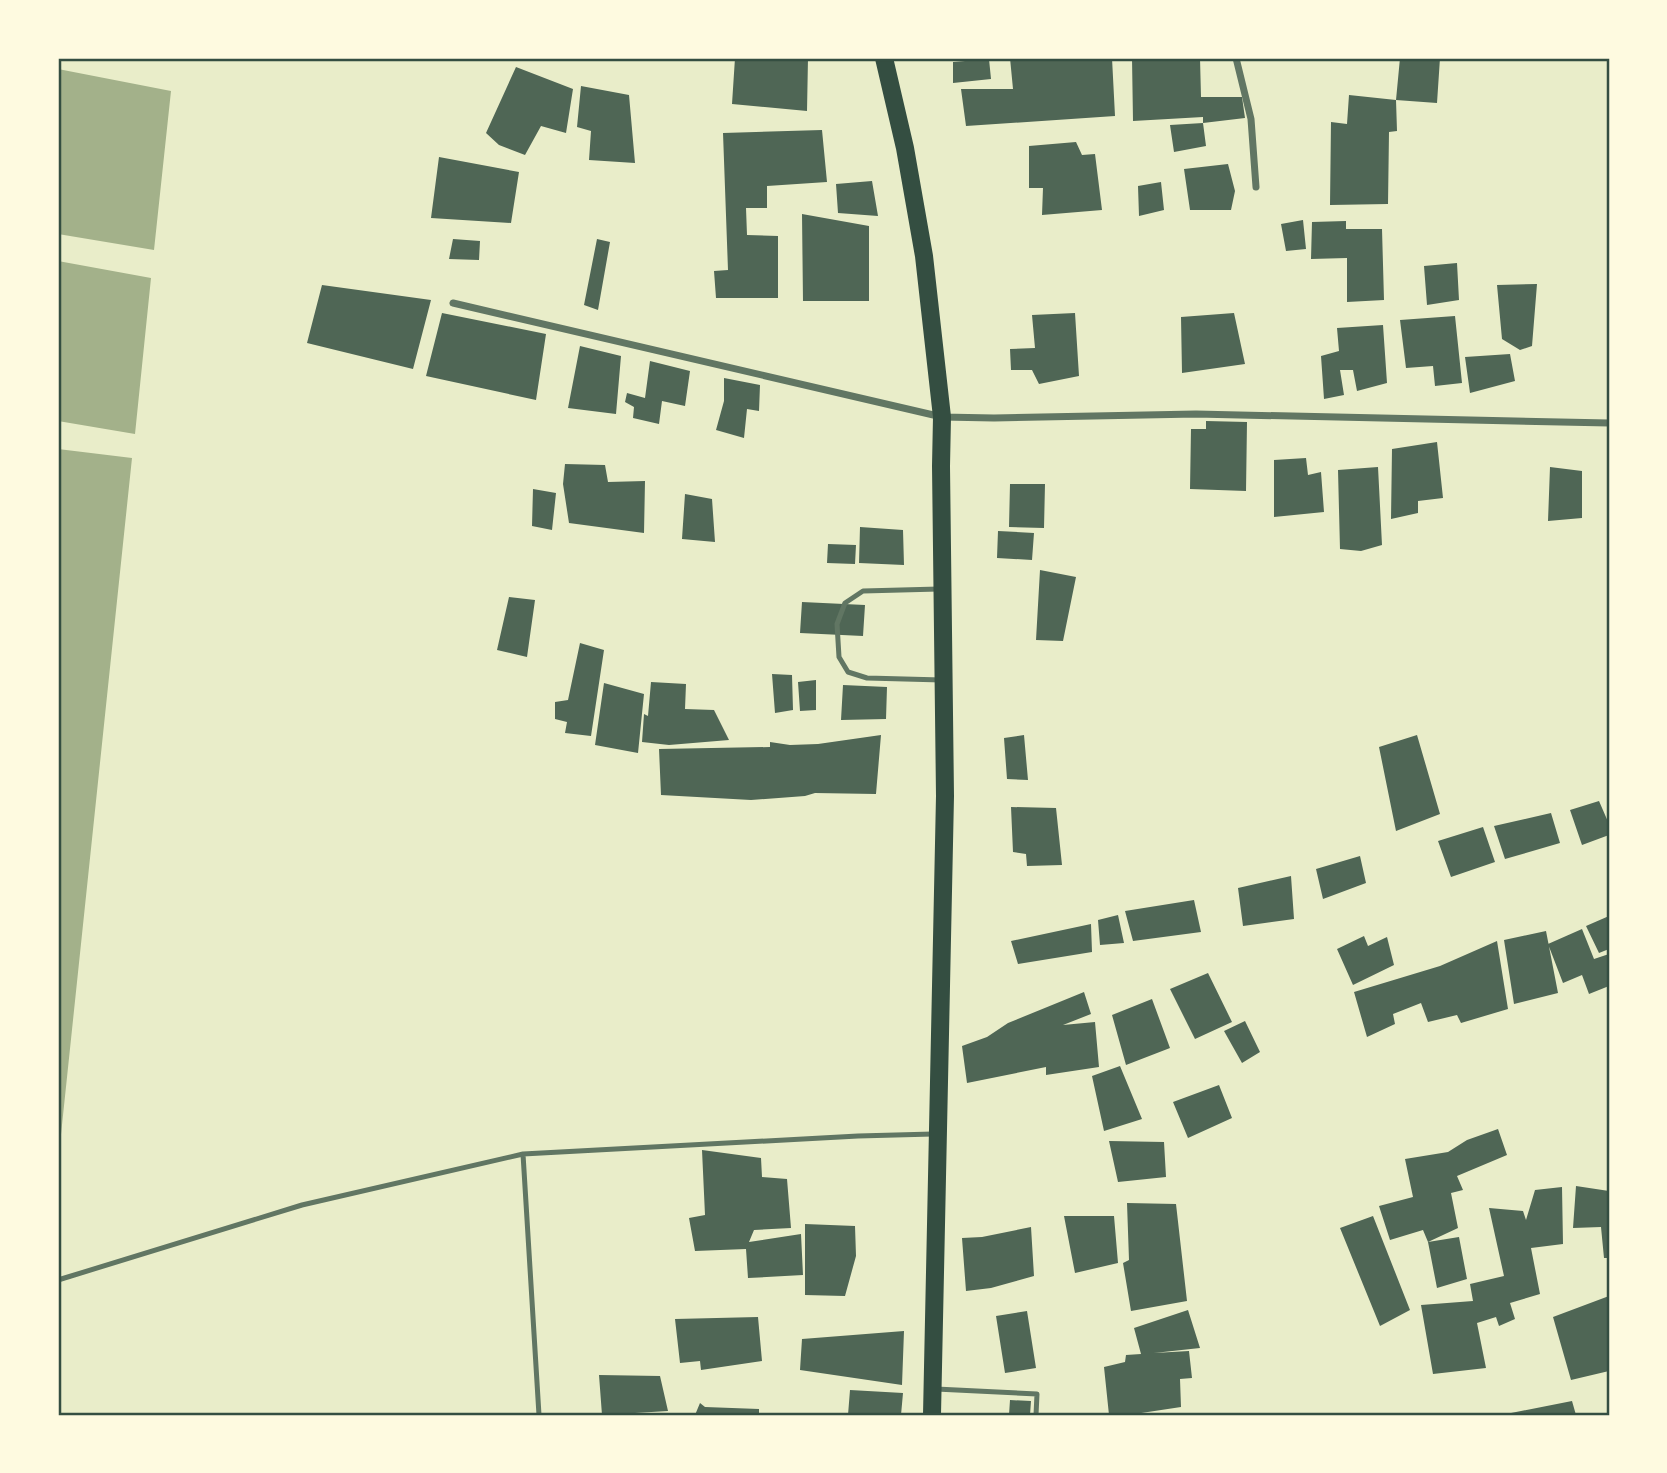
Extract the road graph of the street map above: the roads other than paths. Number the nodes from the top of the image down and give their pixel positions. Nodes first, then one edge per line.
1 (884, 58) edge
2 (1236, 58) edge
3 (1256, 187) dead end
4 (453, 303) dead end
5 (942, 417) junction
6 (1609, 423) edge
7 (943, 589) junction
8 (943, 680) junction
9 (937, 1134) junction
10 (523, 1154) junction
11 (58, 1280) edge
12 (933, 1389) junction
13 (539, 1415) edge
14 (932, 1415) edge
15 (1036, 1415) edge

1 - 5 main road
2 - 3 street
4 - 5 street
5 - 6 street
5 - 7 main road
7 - 8 main road
7 - 8 lane
8 - 9 main road
9 - 10 lane
9 - 12 main road
10 - 11 lane
10 - 13 lane
12 - 14 main road
12 - 15 lane

